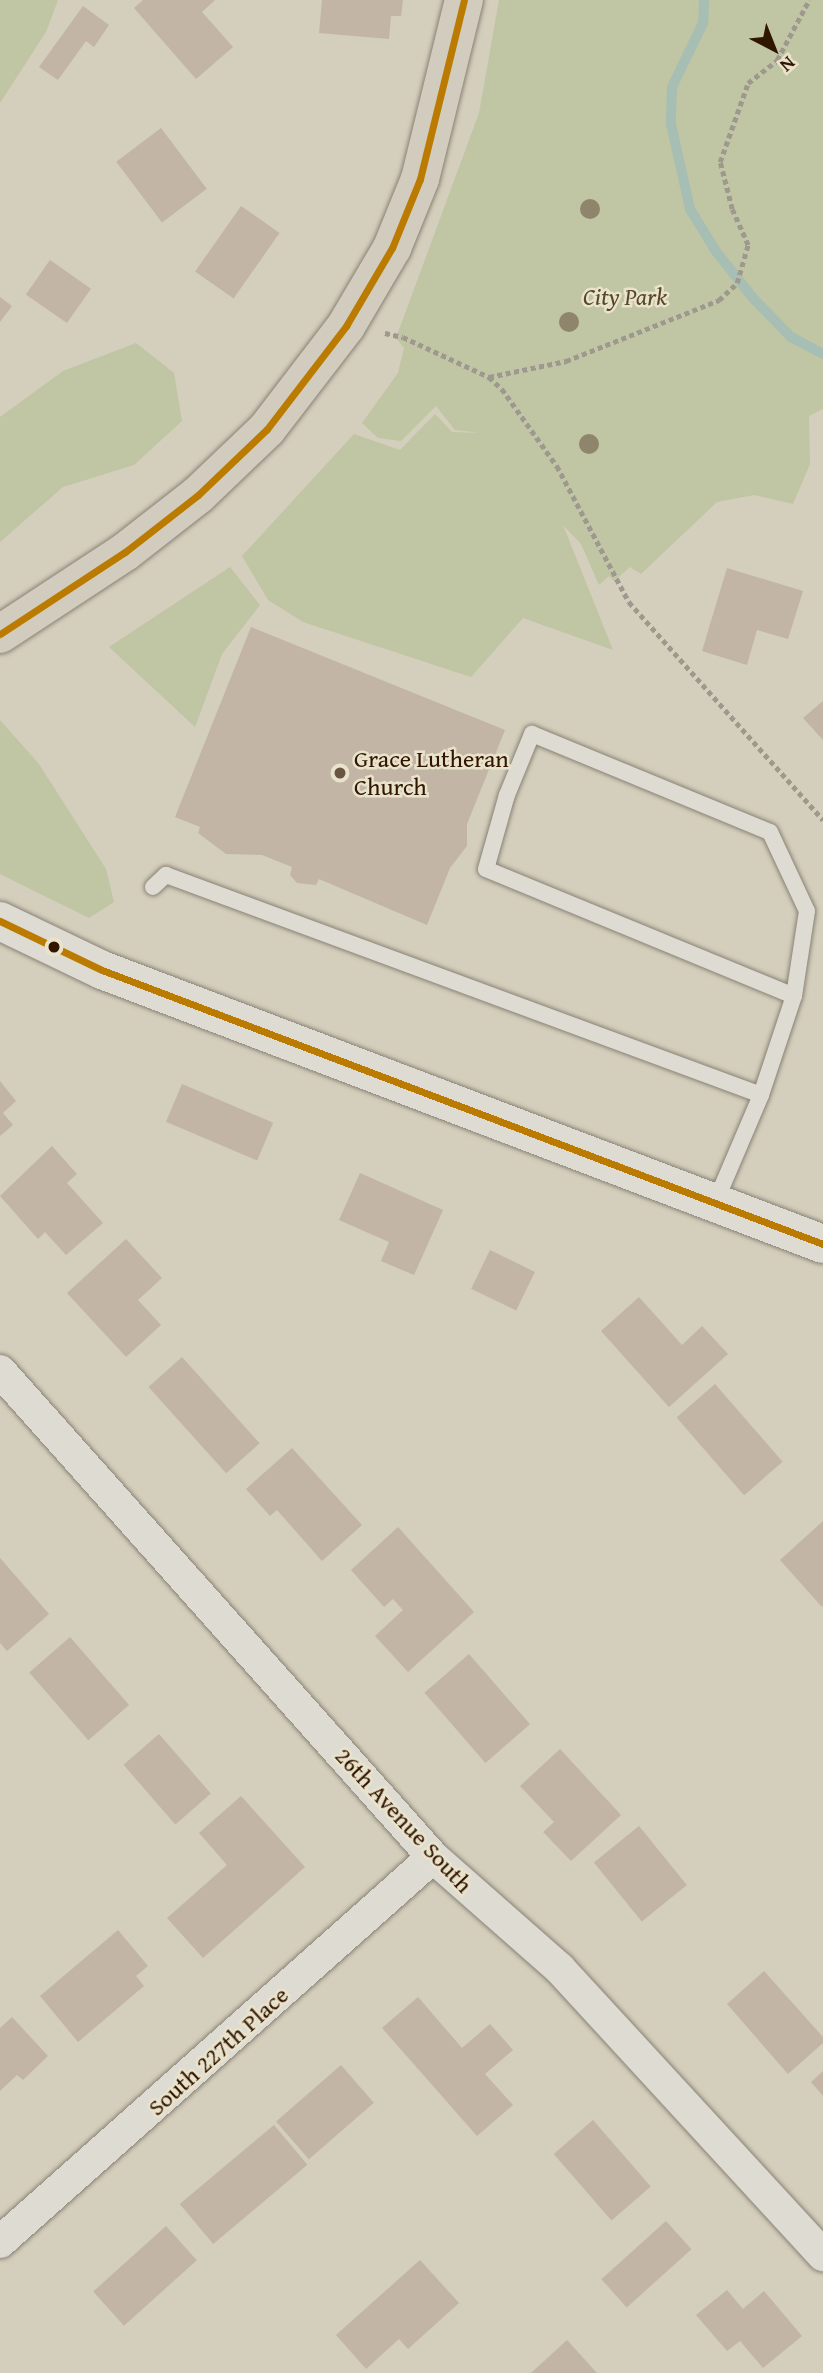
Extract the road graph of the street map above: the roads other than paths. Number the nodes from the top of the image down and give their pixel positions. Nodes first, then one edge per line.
1 (464, 0) edge
2 (0, 634) edge
3 (153, 887) dead end
4 (0, 921) edge
5 (794, 996) junction
6 (761, 1095) junction
7 (715, 1203) junction
8 (823, 1244) edge
9 (0, 1371) edge
10 (433, 1857) junction
11 (0, 2242) edge
12 (823, 2255) edge

1 - 2 main road
3 - 6 lane
4 - 7 street
5 - 5 lane
5 - 6 lane
6 - 7 lane
7 - 8 street
9 - 10 street, 26th Avenue South
10 - 11 street, South 227th Place
10 - 12 street, 26th Avenue South

